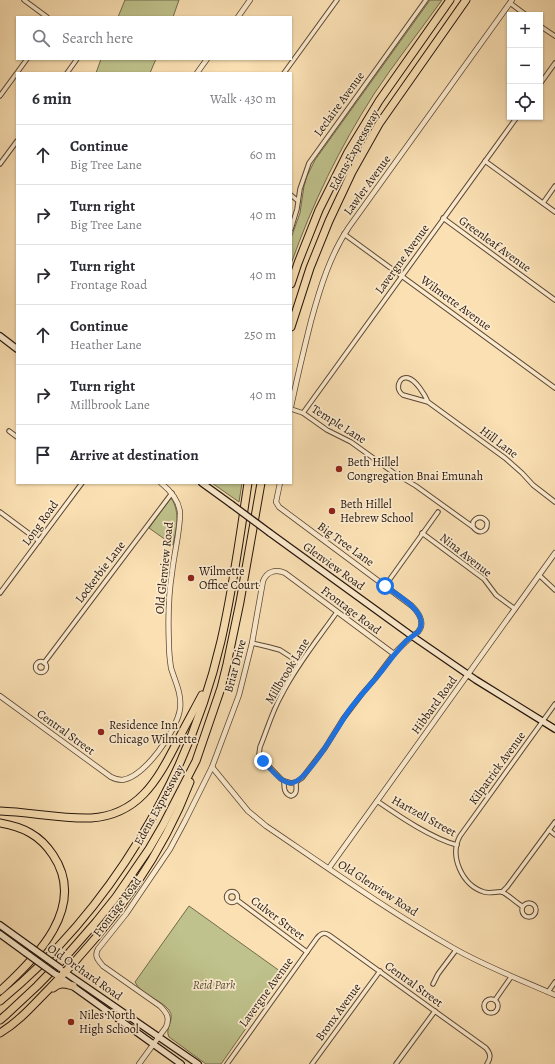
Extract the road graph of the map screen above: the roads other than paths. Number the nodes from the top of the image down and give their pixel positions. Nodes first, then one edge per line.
1 (24, 0) edge
2 (250, 0) edge
3 (337, 0) edge
4 (426, 0) edge
5 (450, 0) edge
6 (466, 0) edge
7 (511, 2) edge
8 (523, 12) edge
9 (46, 16) edge
10 (239, 16) edge
11 (543, 28) edge
12 (555, 36) edge
13 (26, 60) edge
14 (76, 60) edge
15 (206, 60) edge
16 (555, 63) edge
17 (18, 72) edge
18 (68, 72) edge
19 (198, 72) edge
20 (285, 72) edge
21 (16, 74) edge
22 (543, 80) edge
23 (0, 96) edge
24 (515, 120) edge
25 (16, 142) edge
26 (485, 161) junction
27 (0, 164) edge
28 (555, 186) edge
29 (292, 196) edge
30 (298, 201) junction
31 (543, 203) junction
32 (555, 212) edge
33 (443, 218) junction
34 (292, 226) edge
35 (344, 234) junction
36 (402, 276) junction
37 (292, 281) edge
38 (555, 300) edge
39 (292, 325) edge
40 (0, 336) edge
41 (16, 348) edge
42 (555, 388) edge
43 (428, 402) junction
44 (292, 403) edge
45 (292, 408) edge
46 (303, 413) junction
47 (9, 431) dead end
48 (16, 436) edge
49 (80, 484) edge
50 (162, 484) edge
51 (203, 484) edge
52 (248, 484) edge
53 (261, 484) edge
54 (280, 484) edge
55 (172, 493) junction
56 (555, 502) edge
57 (0, 512) edge
58 (438, 512) dead end
59 (473, 527) junction
60 (422, 533) junction
61 (39, 541) junction
62 (555, 553) edge
63 (274, 571) joint
64 (539, 575) junction
65 (385, 586) junction
66 (555, 590) edge
67 (0, 593) edge
68 (515, 609) junction
69 (337, 612) junction
70 (412, 636) junction
71 (252, 643) junction
72 (394, 654) junction
73 (44, 663) dead end
74 (300, 663) junction
75 (468, 675) junction
76 (210, 679) junction
77 (0, 696) edge
78 (555, 704) edge
79 (542, 722) junction
80 (555, 729) edge
81 (196, 761) junction
82 (212, 767) junction
83 (122, 780) joint
84 (284, 781) junction
85 (296, 782) junction
86 (377, 801) junction
87 (0, 810) edge
88 (555, 822) edge
89 (0, 823) edge
90 (549, 830) junction
91 (555, 835) edge
92 (457, 845) junction
93 (329, 868) junction
94 (502, 892) junction
95 (237, 900) dead end
96 (522, 906) junction
97 (0, 925) edge
98 (322, 933) joint
99 (0, 934) edge
100 (456, 950) junction
101 (307, 952) junction
102 (380, 971) junction
103 (60, 973) junction
104 (511, 977) junction
105 (555, 982) edge
106 (433, 984) dead end
107 (73, 986) junction
108 (0, 992) edge
109 (548, 992) junction
110 (555, 995) edge
111 (495, 1000) junction
112 (0, 1001) edge
113 (435, 1011) junction
114 (24, 1015) junction
115 (0, 1020) edge
116 (0, 1033) edge
117 (159, 1036) junction
118 (153, 1044) junction
119 (139, 1064) edge
120 (182, 1064) edge
121 (198, 1064) edge
122 (227, 1064) edge
123 (312, 1064) edge
124 (396, 1064) edge
125 (487, 1064) edge

1 - 9 street
2 - 10 street
3 - 20 street
4 - 30 street, Leclaire Avenue
5 - 37 highway, Edens Expressway
6 - 39 highway, Edens Expressway
7 - 8 street
7 - 35 street, Lawler Avenue
11 - 12 street
13 - 17 street
14 - 18 street
15 - 19 street
16 - 22 street
21 - 23 street
24 - 26 street, Lavergne Avenue
25 - 27 street
26 - 31 street
26 - 33 street, Lavergne Avenue
28 - 31 street
29 - 30 street
30 - 34 street, Leclaire Avenue
31 - 32 street
33 - 36 street, Lavergne Avenue
33 - 38 street, Greenleaf Avenue
35 - 36 street, Wilmette Avenue
35 - 44 street, Lawler Avenue
36 - 42 street, Wilmette Avenue
36 - 46 street, Lavergne Avenue
40 - 41 main road
43 - 43 street, Hill Lane
43 - 56 street, Hill Lane
45 - 46 street, Temple Lane
46 - 59 street, Temple Lane
47 - 48 street
49 - 61 street, Long Road
50 - 55 street, Old Glenview Road
51 - 70 main road, Glenview Road, bridge
52 - 76 highway, Edens Expressway
53 - 81 highway, Edens Expressway
54 - 65 street, Big Tree Lane
55 - 73 street, Lockerbie Lane
55 - 83 street, Old Glenview Road
57 - 61 street
58 - 60 street
59 - 59 street
60 - 65 street
60 - 68 street, Nina Avenue
61 - 67 street, Long Road
62 - 64 street, Hibbard Road
63 - 69 street, Frontage Road
63 - 71 street, Briar Drive
64 - 66 street
64 - 68 street, Hibbard Road
65 - 70 street, Big Tree Lane
68 - 75 street, Hibbard Road
69 - 72 street, Frontage Road
69 - 74 street, Millbrook Lane
70 - 72 street
70 - 75 main road, Glenview Road
71 - 74 street
71 - 82 street, Briar Drive
72 - 85 street
74 - 84 street, Millbrook Lane
75 - 79 main road, Glenview Road
75 - 86 street, Hibbard Road
76 - 87 highway
76 - 112 highway, Edens Expressway
77 - 83 street, Central Street
78 - 79 street, Kilpatrick Avenue
79 - 80 main road, Glenview Road
79 - 92 street, Kilpatrick Avenue
81 - 103 highway
81 - 115 highway, Edens Expressway
82 - 93 street, Old Glenview Road
82 - 117 street, Frontage Road
84 - 85 street, Millbrook Lane
84 - 85 street, Millbrook Lane
86 - 92 street, Hartzell Street
86 - 93 street, Hibbard Road
88 - 90 street
89 - 108 highway
90 - 91 street
90 - 94 street
92 - 94 street, Hartzell Street
93 - 100 street, Old Glenview Road
94 - 96 street
95 - 101 street, Culver Street
96 - 96 street
97 - 103 main road, Old Orchard Road, bridge
98 - 101 street, Lavergne Avenue
98 - 102 street, Central Street
99 - 103 main road, Old Orchard Road, bridge
100 - 104 street, Old Glenview Road
100 - 106 street
101 - 122 street, Lavergne Avenue
102 - 113 street, Central Street
102 - 123 street, Bronx Avenue
103 - 107 main road, Old Orchard Road
103 - 114 highway
103 - 117 main road, Old Orchard Road
104 - 109 street, Old Glenview Road
104 - 111 street
105 - 109 street
107 - 114 highway
107 - 118 main road, Old Orchard Road
109 - 110 street, Old Glenview Road
111 - 111 street
113 - 124 street
113 - 125 street, Central Street
114 - 116 highway
117 - 118 street
117 - 121 main road, Old Orchard Road
118 - 119 street
118 - 120 main road, Old Orchard Road

